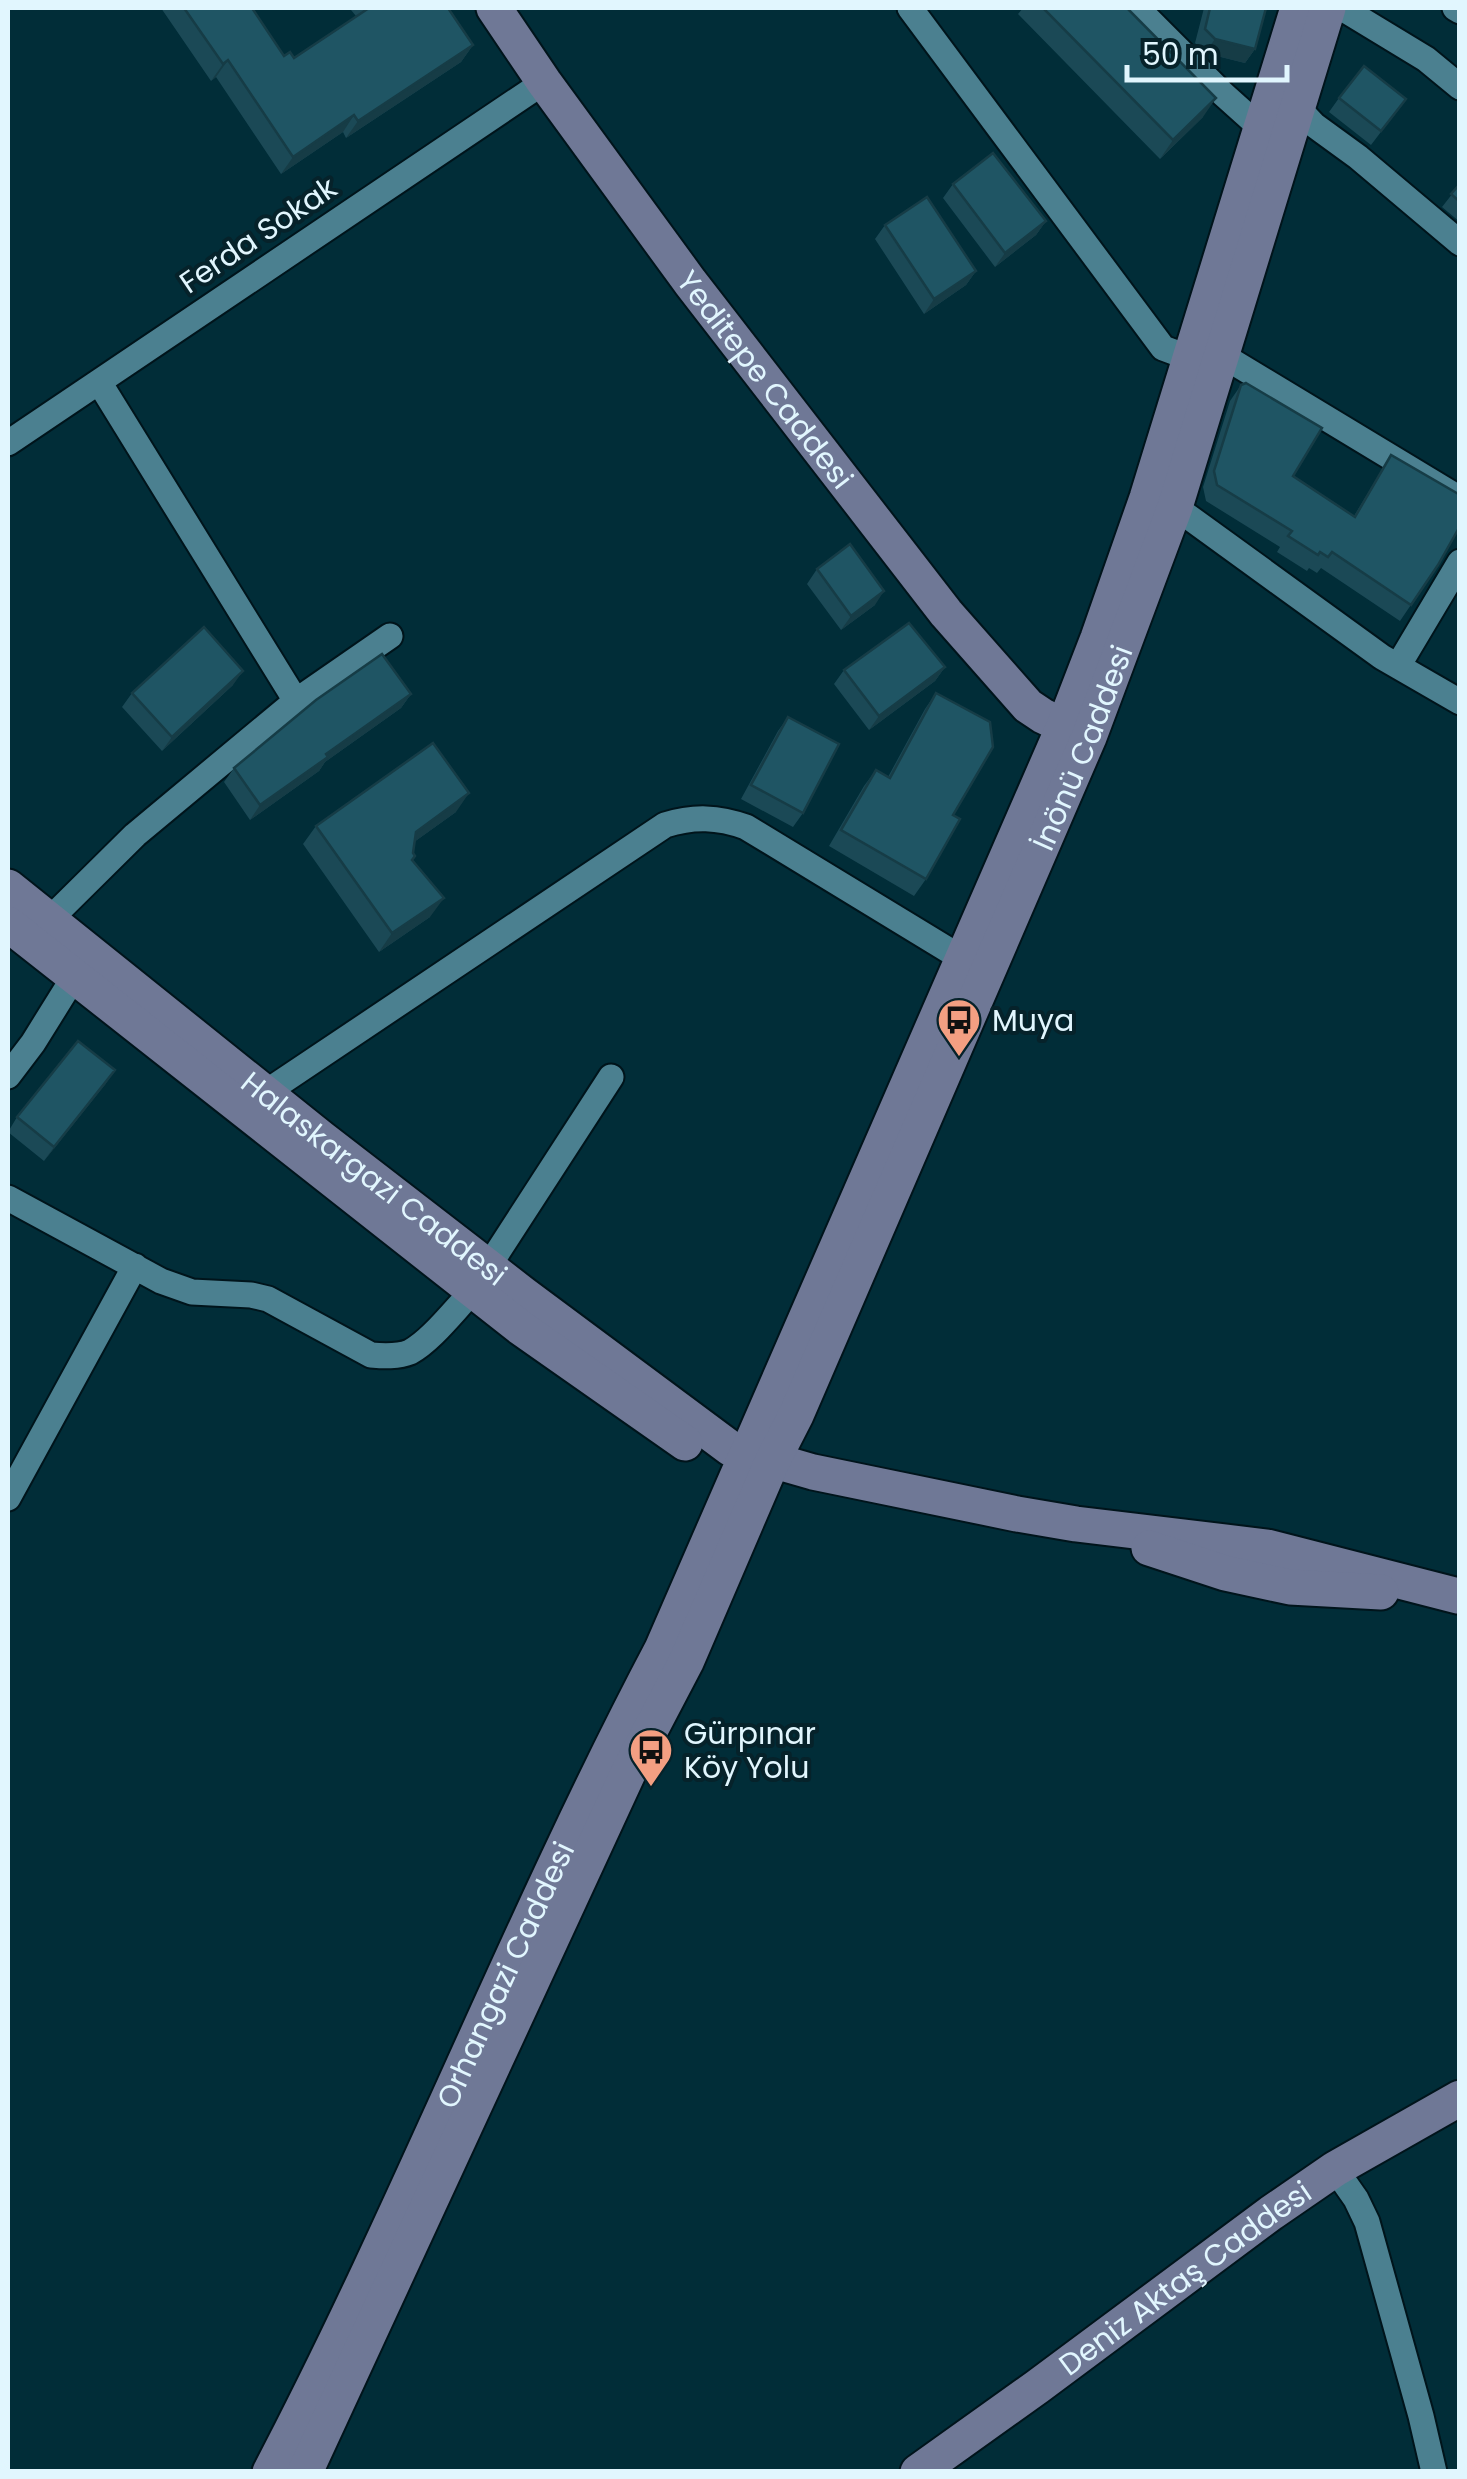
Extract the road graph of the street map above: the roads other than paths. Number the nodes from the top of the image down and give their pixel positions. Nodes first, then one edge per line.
1 (494, 8) edge
2 (910, 8) edge
3 (1138, 8) edge
4 (1298, 8) edge
5 (1328, 8) edge
6 (1342, 8) edge
7 (544, 82) junction
8 (1460, 87) edge
9 (1277, 111) junction
10 (1460, 243) edge
11 (1205, 356) junction
12 (98, 382) junction
13 (8, 443) edge
14 (1460, 498) edge
15 (1161, 502) junction
16 (1460, 562) edge
17 (390, 636) dead end
18 (1110, 644) junction
19 (1398, 666) junction
20 (296, 702) junction
21 (1460, 702) edge
22 (1064, 726) junction
23 (1030, 841) junction
24 (8, 888) edge
25 (29, 928) edge
26 (975, 965) junction
27 (74, 977) junction
28 (8, 1076) edge
29 (611, 1077) dead end
30 (252, 1101) junction
31 (8, 1198) edge
32 (135, 1266) junction
33 (480, 1279) junction
34 (754, 1471) junction
35 (8, 1498) edge
36 (1459, 1596) edge
37 (1460, 2098) edge
38 (1335, 2169) junction
39 (291, 2464) edge
40 (918, 2472) edge
41 (1434, 2472) edge

1 - 7 main road, Yeditepe Caddesi
2 - 11 street
3 - 9 street
4 - 9 main road
5 - 9 main road
6 - 8 street
7 - 12 street, Ferda Sokak
7 - 22 main road, Yeditepe Caddesi
9 - 10 street
9 - 11 main road
11 - 14 street
11 - 15 main road
12 - 13 street, Ferda Sokak
12 - 20 street
15 - 18 main road
15 - 19 street
16 - 19 street
17 - 20 street
18 - 22 main road
18 - 23 main road, İnönü Caddesi
19 - 21 street
20 - 25 street
22 - 23 main road
23 - 26 main road, Orhangazi Caddesi
24 - 25 main road, Halaskargazi Caddesi
25 - 27 main road
25 - 30 main road, Halaskargazi Caddesi
26 - 30 street
26 - 34 main road, Orhangazi Caddesi
27 - 28 street
27 - 30 main road
29 - 33 street
30 - 33 main road
31 - 32 street
32 - 33 street
32 - 35 street
33 - 34 main road
34 - 36 main road
34 - 39 main road, Orhangazi Caddesi
37 - 38 main road, Deniz Aktaş Caddesi
38 - 40 main road, Deniz Aktaş Caddesi
38 - 41 street

